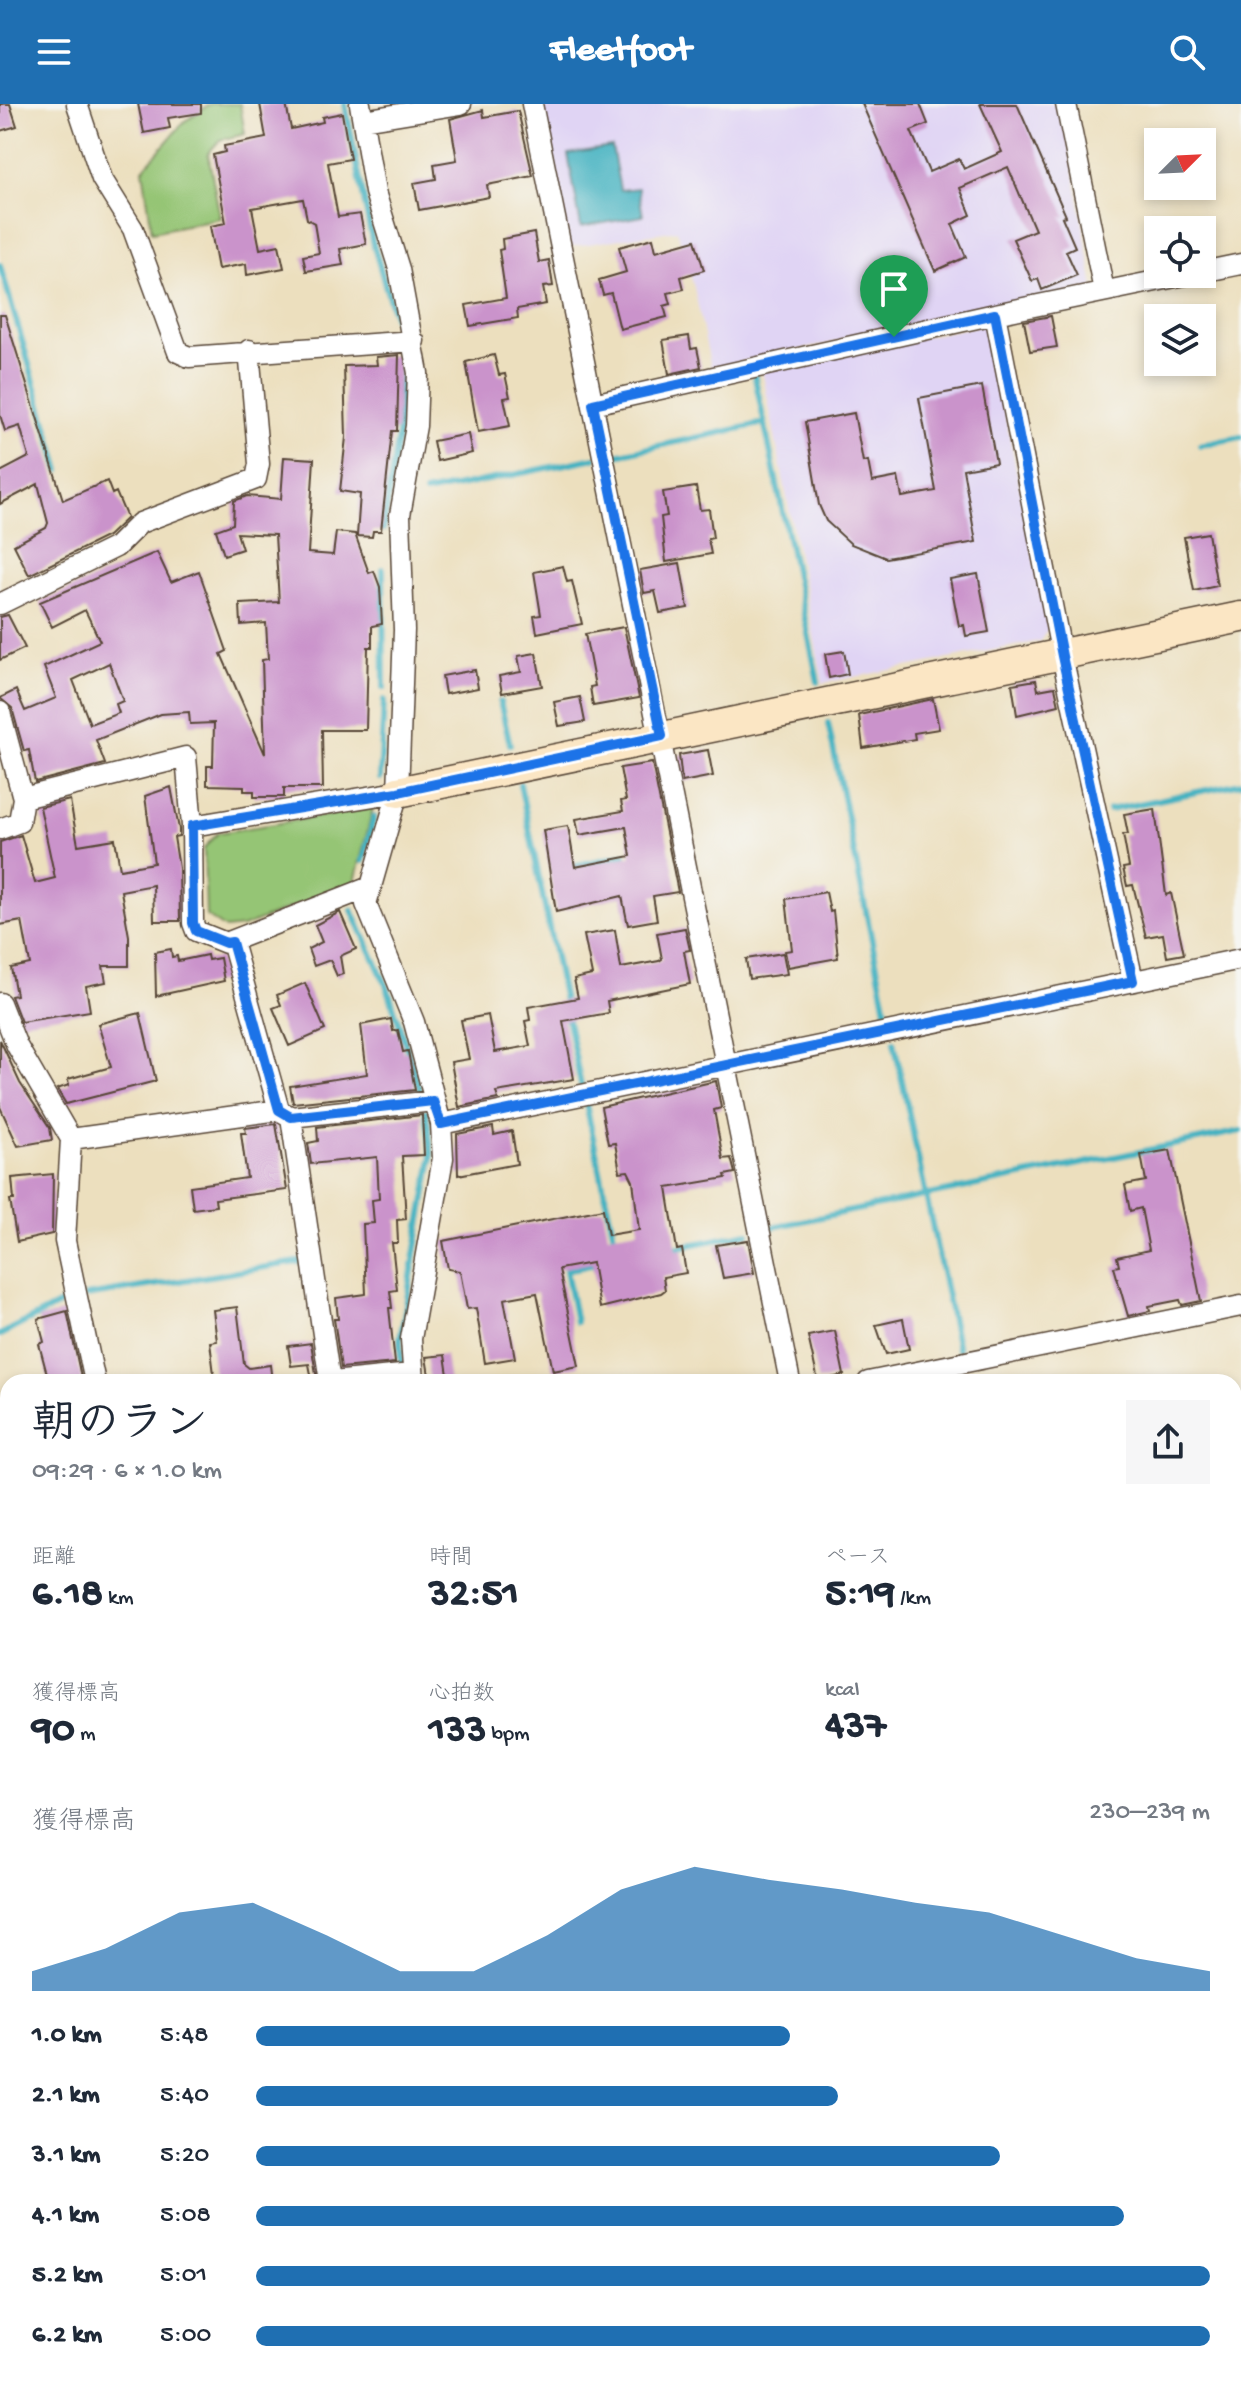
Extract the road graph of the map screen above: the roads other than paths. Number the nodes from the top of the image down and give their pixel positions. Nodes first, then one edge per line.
1 (77, 104) edge
2 (461, 104) edge
3 (532, 104) edge
4 (1066, 104) edge
5 (362, 112) edge
6 (1241, 264) edge
7 (1216, 269) edge
8 (1144, 283) edge
9 (1104, 291) junction
10 (995, 314) junction
11 (414, 341) junction
12 (249, 350) junction
13 (593, 404) junction
14 (0, 604) edge
15 (1241, 617) edge
16 (1062, 656) junction
17 (0, 712) edge
18 (662, 736) junction
19 (398, 792) junction
20 (23, 798) junction
21 (192, 826) junction
22 (0, 829) edge
23 (370, 887) junction
24 (232, 942) junction
25 (1241, 959) edge
26 (1133, 981) junction
27 (0, 1003) edge
28 (729, 1064) junction
29 (433, 1101) junction
30 (285, 1113) junction
31 (441, 1124) junction
32 (71, 1139) junction
33 (1241, 1306) edge
34 (93, 1374) edge
35 (331, 1374) edge
36 (412, 1374) edge
37 (788, 1374) edge
38 (907, 1374) edge

1 - 12 street
2 - 5 street
3 - 13 street
4 - 9 street
5 - 11 street
6 - 7 street
8 - 9 street
9 - 10 street
10 - 13 street
10 - 16 street
11 - 12 street
11 - 19 street
12 - 14 street
13 - 18 street
15 - 16 street
16 - 18 street
16 - 26 street
17 - 20 street
18 - 19 street
18 - 28 street
19 - 21 street
19 - 23 street
20 - 21 street
20 - 22 street
21 - 24 street
23 - 24 street
23 - 29 street
24 - 30 street
25 - 26 street
26 - 28 street
27 - 32 street
28 - 31 street
28 - 37 street
29 - 30 street
29 - 31 street
30 - 32 street
30 - 35 street
31 - 36 street
32 - 34 street
33 - 38 street

